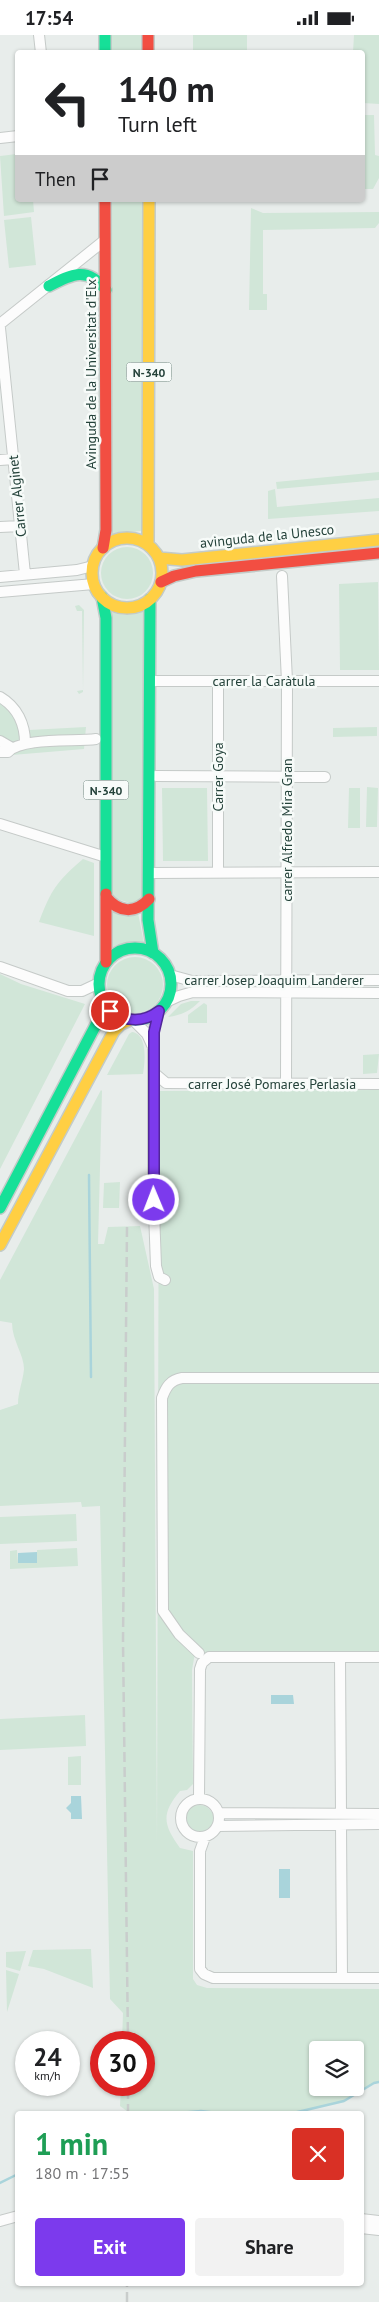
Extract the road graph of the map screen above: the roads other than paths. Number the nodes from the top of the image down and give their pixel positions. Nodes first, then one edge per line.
1 (39, 35) edge
2 (105, 35) edge
3 (148, 35) edge
4 (41, 50) edge
5 (105, 50) edge
6 (148, 50) edge
7 (15, 136) edge
8 (0, 138) edge
9 (106, 202) edge
10 (148, 202) edge
11 (106, 240) junction
12 (49, 286) junction
13 (106, 290) junction
14 (0, 324) edge
15 (0, 329) edge
16 (14, 459) junction
17 (0, 460) edge
18 (21, 526) junction
19 (0, 527) edge
20 (379, 540) edge
21 (148, 545) junction
22 (103, 548) junction
23 (379, 553) edge
24 (159, 558) junction
25 (93, 566) junction
26 (25, 574) junction
27 (282, 576) dead end
28 (0, 577) edge
29 (161, 582) junction
30 (94, 584) junction
31 (0, 592) edge
32 (102, 597) junction
33 (150, 599) junction
34 (149, 681) junction
35 (218, 681) junction
36 (287, 681) junction
37 (379, 681) edge
38 (1, 700) edge
39 (96, 739) dead end
40 (0, 741) edge
41 (25, 743) junction
42 (12, 748) junction
43 (0, 753) edge
44 (156, 777) dead end
45 (218, 777) junction
46 (287, 777) junction
47 (325, 777) dead end
48 (0, 824) edge
49 (106, 857) junction
50 (286, 871) junction
51 (218, 872) junction
52 (379, 872) edge
53 (149, 873) junction
54 (106, 897) junction
55 (149, 899) junction
56 (153, 953) junction
57 (106, 962) junction
58 (0, 967) edge
59 (170, 975) junction
60 (379, 980) edge
61 (98, 983) junction
62 (286, 987) junction
63 (379, 993) edge
64 (104, 1004) junction
65 (163, 1007) junction
66 (132, 1021) junction
67 (154, 1068) junction
68 (166, 1083) junction
69 (286, 1084) junction
70 (379, 1085) edge
71 (152, 1092) junction
72 (0, 1208) edge
73 (0, 1245) edge
74 (165, 1280) dead end
75 (379, 1378) edge
76 (202, 1657) junction
77 (340, 1657) junction
78 (379, 1657) edge
79 (199, 1799) junction
80 (219, 1813) junction
81 (379, 1814) edge
82 (341, 1819) junction
83 (379, 1824) edge
84 (218, 1825) junction
85 (205, 1837) junction
86 (342, 1978) junction
87 (379, 1978) edge
88 (15, 2217) edge
89 (364, 2219) edge
90 (0, 2221) edge
91 (379, 2221) edge
92 (364, 2228) edge
93 (379, 2230) edge

1 - 4 street
2 - 5 main road
3 - 6 main road
7 - 8 street
9 - 11 main road, Avinguda de la Universitat d'Elx
10 - 21 main road, N-340
11 - 12 street
11 - 13 main road, Avinguda de la Universitat d'Elx
12 - 13 main road
12 - 14 street
13 - 22 main road, Avinguda de la Universitat d'Elx
15 - 16 street, Carrer Alginet
16 - 17 street
16 - 18 street, Carrer Alginet
18 - 19 street
18 - 26 street, Carrer Alginet
20 - 24 main road, avinguda de la Unesco
21 - 22 main road
21 - 24 main road
22 - 25 main road
23 - 29 main road, avinguda de la Unesco
24 - 29 main road
25 - 26 street
25 - 30 main road, N-340
26 - 28 street
27 - 36 street, carrer Alfredo Mira Gran
29 - 33 main road
30 - 31 street
30 - 32 main road, N-340
32 - 33 main road
32 - 49 main road, N-340
33 - 34 main road, N-340
34 - 35 street, carrer la Caràtula
34 - 53 main road, N-340
35 - 36 street, carrer la Caràtula
35 - 45 street, Carrer Goya
36 - 37 street, carrer la Caràtula
36 - 46 street, carrer Alfredo Mira Gran
38 - 41 street
39 - 41 street
40 - 42 street
41 - 42 street
42 - 43 street
44 - 45 street
45 - 46 street
45 - 51 street, Carrer Goya
46 - 47 street
46 - 50 street, carrer Alfredo Mira Gran
48 - 49 street
49 - 54 main road, N-340
50 - 51 street
50 - 52 street
50 - 62 street, carrer Alfredo Mira Gran
51 - 53 street
53 - 55 main road, N-340
54 - 55 main road
54 - 57 main road, N-340
55 - 56 main road, N-340
56 - 57 main road
56 - 59 main road, N-340
57 - 61 main road, N-340
58 - 61 street
59 - 62 street, carrer Josep Joaquim Landerer
59 - 65 main road
60 - 62 street, carrer Josep Joaquim Landerer
61 - 64 main road
62 - 63 street, carrer Josep Joaquim Landerer
62 - 65 street, carrer Josep Joaquim Landerer
62 - 69 street, carrer Alfredo Mira Gran
64 - 66 main road
64 - 72 main road
65 - 66 main road
65 - 67 street
66 - 67 street
66 - 73 main road
67 - 68 street
67 - 71 street
68 - 69 street, carrer José Pomares Perlasia
68 - 71 street
69 - 70 street, carrer José Pomares Perlasia
71 - 74 street
75 - 76 street
76 - 77 street
76 - 79 street
77 - 78 street
77 - 82 street
79 - 80 street
79 - 85 street
80 - 82 street
80 - 84 street
81 - 82 street
82 - 83 street
82 - 84 street
82 - 86 street
84 - 85 street
85 - 86 street
86 - 87 street
88 - 90 street
89 - 91 street
92 - 93 street

